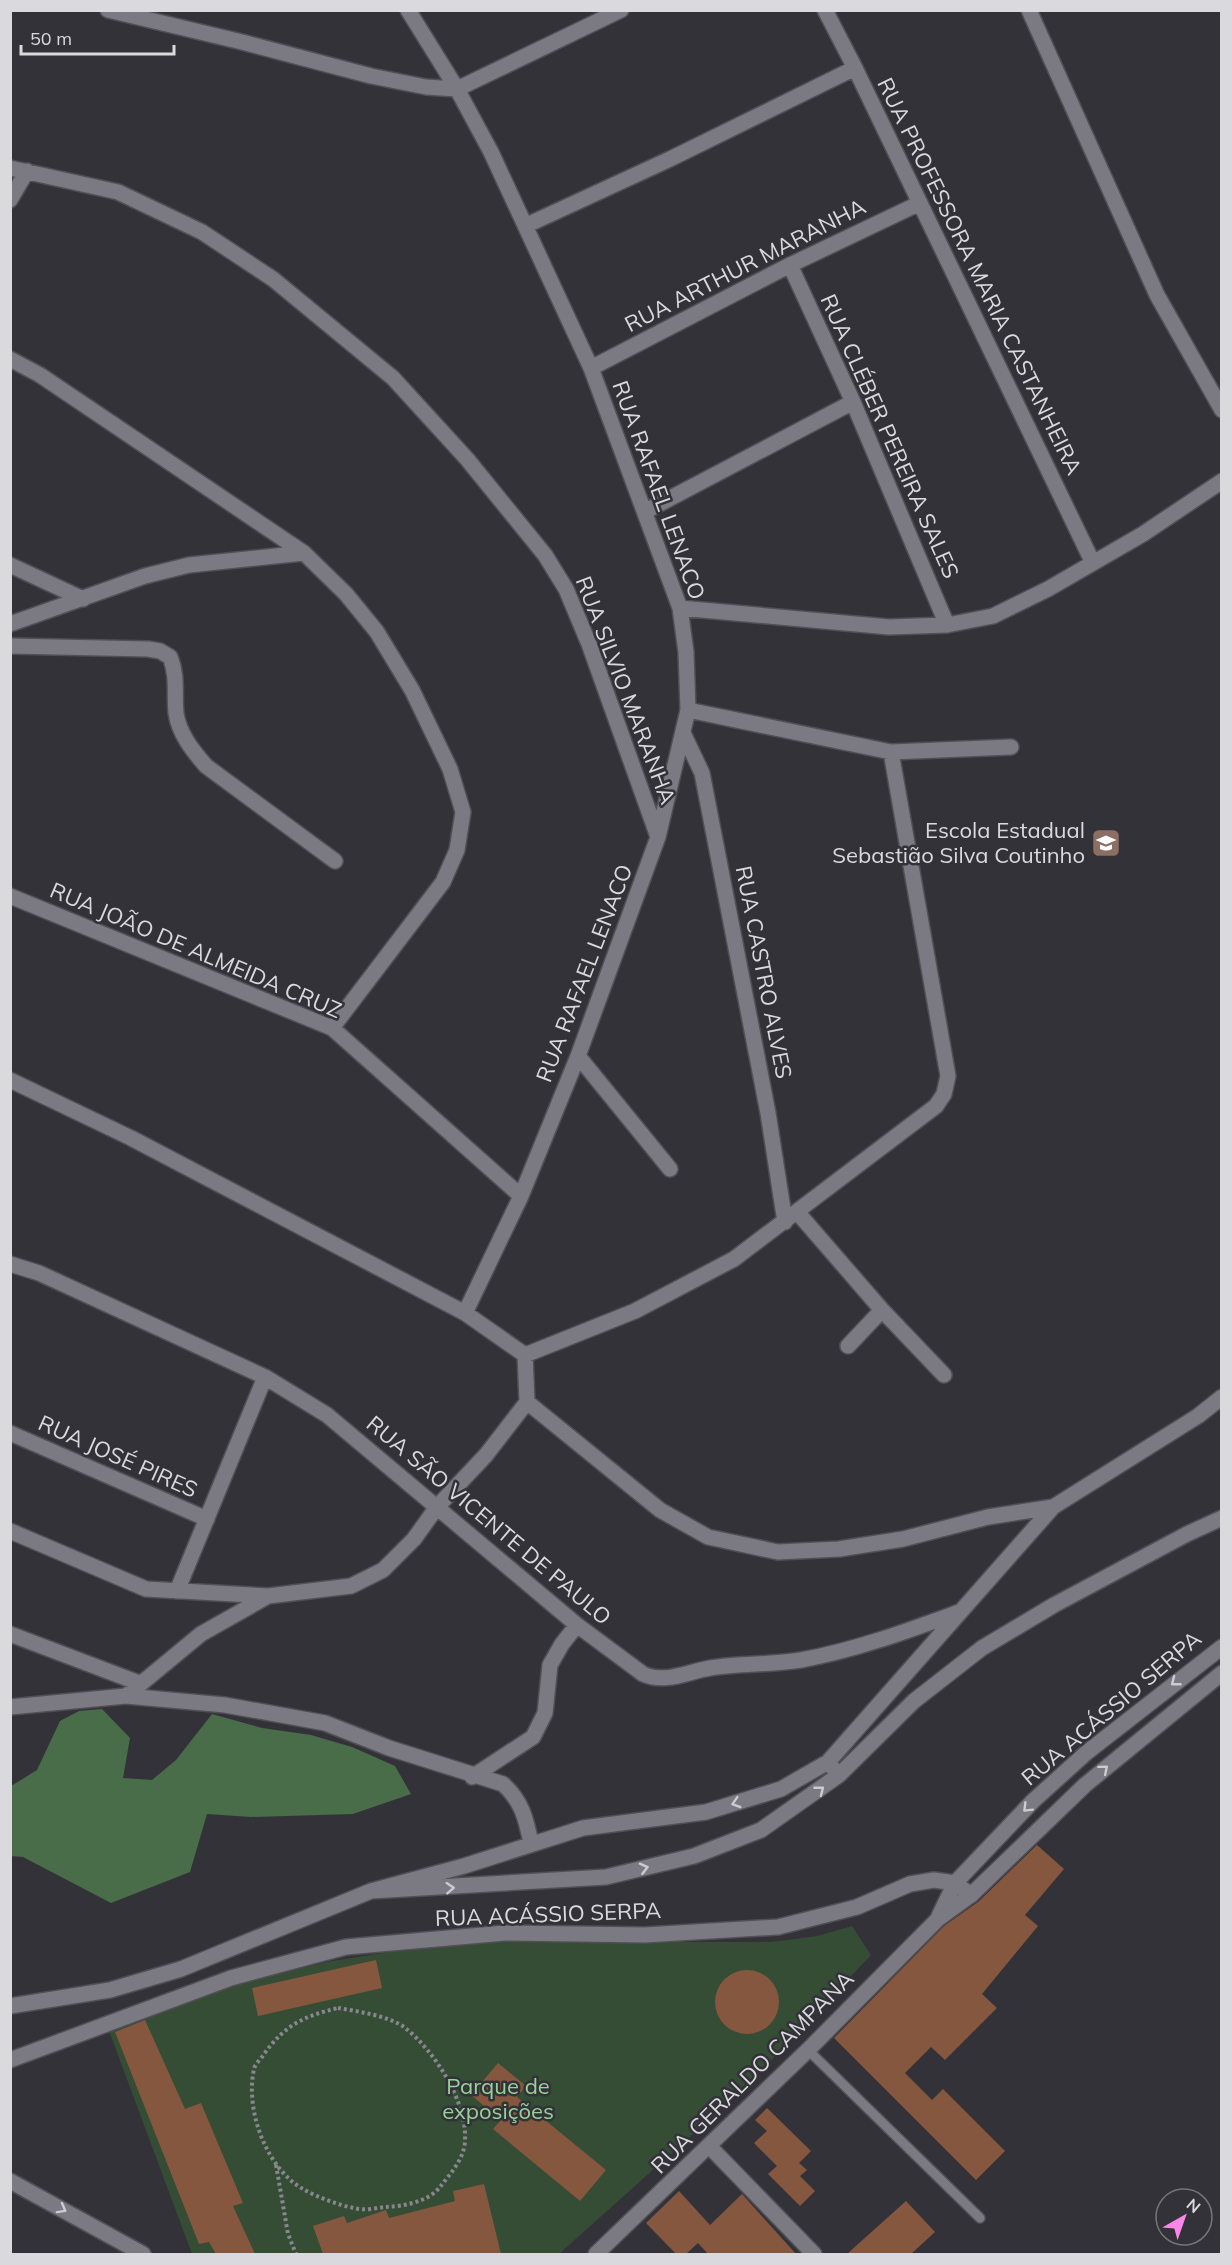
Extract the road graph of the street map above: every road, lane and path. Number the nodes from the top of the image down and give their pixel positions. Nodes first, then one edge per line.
1 (108, 10) edge
2 (408, 10) edge
3 (621, 10) edge
4 (825, 10) edge
5 (1029, 10) edge
6 (855, 68) junction
7 (457, 89) junction
8 (10, 168) edge
9 (27, 171) junction
10 (10, 200) edge
11 (920, 203) junction
12 (526, 225) junction
13 (790, 265) junction
14 (10, 359) edge
15 (591, 368) junction
16 (853, 402) junction
17 (1221, 410) edge
18 (1221, 481) edge
19 (646, 511) junction
20 (304, 553) junction
21 (1093, 563) junction
22 (10, 566) edge
23 (83, 599) junction
24 (680, 608) junction
25 (10, 624) edge
26 (947, 625) junction
27 (10, 646) edge
28 (688, 710) junction
29 (684, 735) junction
30 (1011, 747) dead end
31 (891, 752) junction
32 (658, 837) junction
33 (335, 861) dead end
34 (10, 896) edge
35 (332, 1028) junction
36 (578, 1056) junction
37 (10, 1080) edge
38 (670, 1169) dead end
39 (520, 1196) junction
40 (792, 1218) junction
41 (10, 1264) edge
42 (882, 1310) junction
43 (465, 1313) junction
44 (848, 1346) dead end
45 (525, 1355) junction
46 (944, 1375) dead end
47 (265, 1377) junction
48 (1221, 1397) edge
49 (527, 1402) junction
50 (10, 1433) edge
51 (437, 1507) junction
52 (1053, 1507) junction
53 (1221, 1518) edge
54 (207, 1519) junction
55 (10, 1531) edge
56 (177, 1591) junction
57 (268, 1596) junction
58 (959, 1612) junction
59 (577, 1625) junction
60 (10, 1635) edge
61 (1221, 1647) edge
62 (1221, 1673) edge
63 (139, 1683) junction
64 (126, 1696) junction
65 (10, 1707) edge
66 (828, 1762) junction
67 (839, 1775) junction
68 (472, 1777) junction
69 (531, 1843) junction
70 (955, 1883) junction
71 (370, 1892) junction
72 (971, 1895) junction
73 (938, 1919) junction
74 (10, 2006) edge
75 (808, 2050) junction
76 (10, 2060) edge
77 (710, 2147) junction
78 (276, 2165) junction
79 (10, 2181) edge
80 (980, 2218) dead end
81 (143, 2254) edge
82 (296, 2254) edge
83 (596, 2254) edge
84 (814, 2254) edge

1 - 7 street
2 - 7 street, RUA RAFAEL LENACO
3 - 7 street
4 - 6 street, RUA PROFESSORA MARIA CASTANHEIRA
5 - 17 street
6 - 11 street, RUA PROFESSORA MARIA CASTANHEIRA
6 - 12 street
7 - 12 street, RUA RAFAEL LENACO
8 - 9 street, RUA SILVIO MARANHA
9 - 10 street
9 - 32 street, RUA SILVIO MARANHA
11 - 13 street, RUA ARTHUR MARANHA
11 - 21 street, RUA PROFESSORA MARIA CASTANHEIRA
12 - 15 street, RUA RAFAEL LENACO
13 - 15 street, RUA ARTHUR MARANHA
13 - 16 street, RUA CLÉBER PEREIRA SALES
14 - 20 street
15 - 19 street, RUA RAFAEL LENACO
16 - 19 street
16 - 26 street, RUA CLÉBER PEREIRA SALES
18 - 21 street
19 - 24 street, RUA RAFAEL LENACO
20 - 23 street
20 - 35 street
21 - 26 street
22 - 23 street
23 - 25 street
24 - 26 street
24 - 28 street, RUA RAFAEL LENACO
27 - 33 street
28 - 29 street, RUA RAFAEL LENACO
28 - 31 street
29 - 32 street, RUA RAFAEL LENACO
29 - 40 street, RUA CASTRO ALVES
30 - 31 street
31 - 40 street
32 - 36 street, RUA RAFAEL LENACO
34 - 35 street, RUA JOÃO DE ALMEIDA CRUZ
35 - 39 street, RUA JOÃO DE ALMEIDA CRUZ
36 - 38 street
36 - 39 street, RUA RAFAEL LENACO
37 - 43 street
39 - 43 street, RUA RAFAEL LENACO
40 - 42 street
40 - 45 street
41 - 47 street, RUA SÃO VICENTE DE PAULO
42 - 44 street
42 - 46 street
43 - 45 street
45 - 49 street
47 - 51 street, RUA SÃO VICENTE DE PAULO
47 - 54 street
48 - 52 street
49 - 51 street
49 - 52 street
50 - 54 street, RUA JOSÉ PIRES
51 - 57 street
51 - 59 street, RUA SÃO VICENTE DE PAULO
52 - 58 street
53 - 67 street
54 - 56 street
55 - 56 street
56 - 57 street
57 - 63 street
58 - 59 street, RUA SÃO VICENTE DE PAULO
58 - 66 street
59 - 68 street
60 - 63 street
61 -> 70 street, RUA ACÁSSIO SERPA
72 -> 62 street, RUA ACÁSSIO SERPA
63 - 64 street
64 - 65 street
64 - 68 street
66 - 67 street
66 -> 69 street
71 -> 67 street
68 - 69 street
69 - 71 street
70 - 72 street
70 - 73 street, RUA GERALDO CAMPANA
70 - 76 street, RUA ACÁSSIO SERPA
71 - 74 street
72 - 73 street, RUA GERALDO CAMPANA
73 - 75 street, RUA GERALDO CAMPANA
75 - 77 street, RUA GERALDO CAMPANA
75 - 80 lane
77 - 83 street, RUA GERALDO CAMPANA
77 - 84 street
78 - 78 path
78 - 82 path
79 -> 81 street

